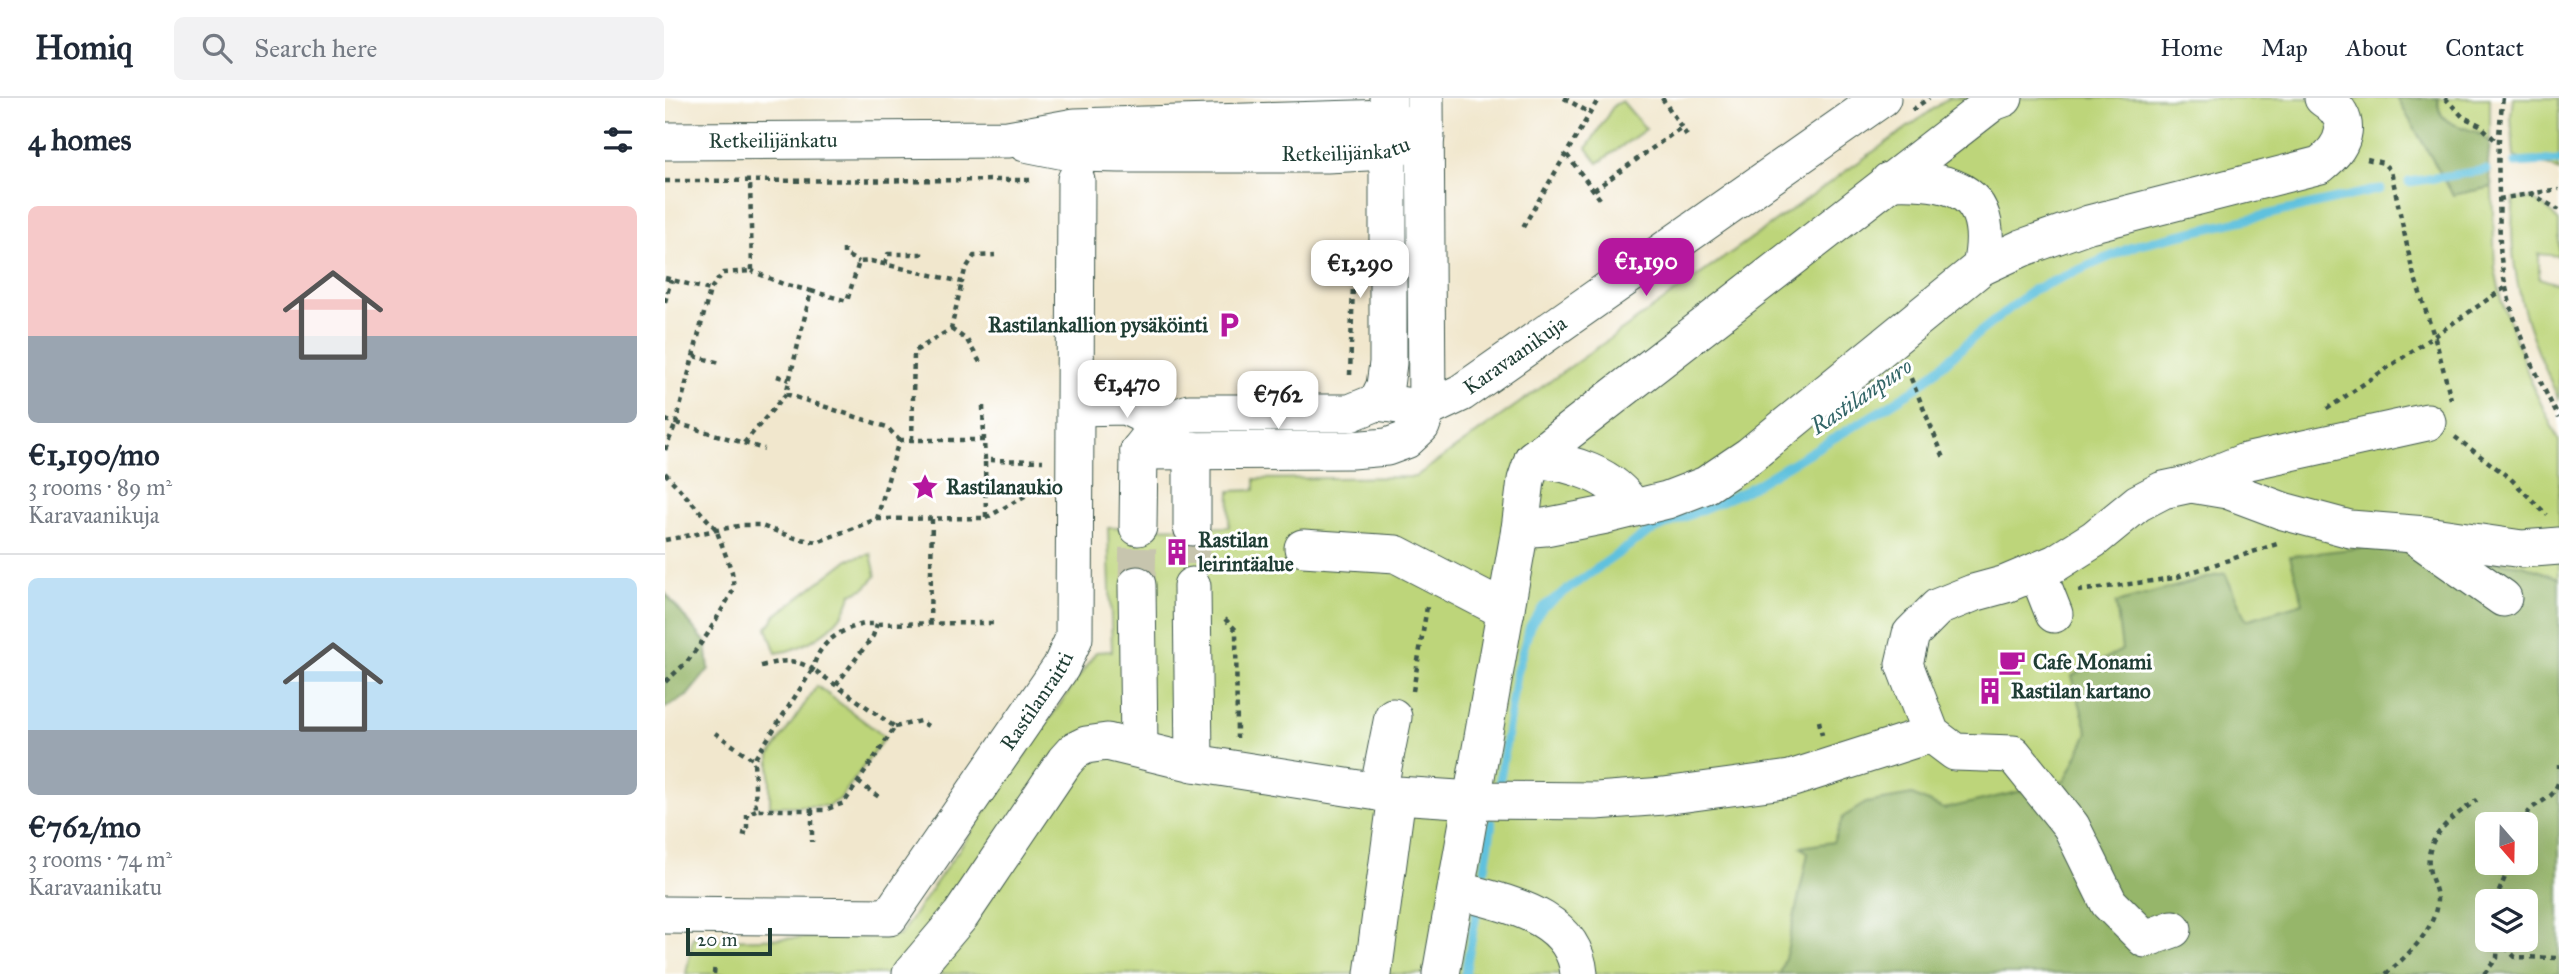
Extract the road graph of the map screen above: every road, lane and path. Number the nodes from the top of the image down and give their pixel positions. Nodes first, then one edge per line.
1 (1426, 98) edge
2 (1564, 98) edge
3 (1599, 98) edge
4 (1662, 98) edge
5 (1882, 98) edge
6 (2004, 98) edge
7 (2323, 98) edge
8 (2445, 98) edge
9 (2503, 98) edge
10 (1153, 110) edge
11 (1590, 113) junction
12 (1388, 122) edge
13 (1682, 127) junction
14 (1426, 137) junction
15 (1688, 137) dead end
16 (1008, 139) junction
17 (665, 141) edge
18 (2497, 142) junction
19 (2335, 154) junction
20 (1120, 155) junction
21 (1567, 155) junction
22 (1076, 180) joint
23 (665, 181) edge
24 (750, 181) junction
25 (1889, 181) junction
26 (2559, 188) edge
27 (1594, 190) junction
28 (2529, 193) junction
29 (1600, 199) dead end
30 (2499, 199) junction
31 (2559, 210) edge
32 (1523, 227) dead end
33 (921, 248) dead end
34 (844, 249) dead end
35 (995, 255) dead end
36 (859, 262) junction
37 (885, 264) junction
38 (1981, 267) junction
39 (752, 271) junction
40 (665, 278) edge
41 (671, 280) junction
42 (1353, 281) dead end
43 (963, 282) junction
44 (2506, 287) junction
45 (710, 290) junction
46 (811, 291) junction
47 (665, 302) edge
48 (951, 328) junction
49 (2434, 336) junction
50 (694, 356) junction
51 (720, 363) dead end
52 (981, 364) dead end
53 (1350, 375) dead end
54 (777, 376) dead end
55 (1910, 378) dead end
56 (789, 380) junction
57 (786, 394) junction
58 (1377, 402) junction
59 (983, 406) dead end
60 (1076, 407) junction
61 (1427, 409) junction
62 (2325, 410) dead end
63 (1250, 413) junction
64 (2439, 413) junction
65 (2559, 418) edge
66 (665, 420) edge
67 (677, 423) junction
68 (1150, 437) junction
69 (899, 440) junction
70 (912, 440) junction
71 (984, 440) junction
72 (744, 443) junction
73 (764, 449) dead end
74 (1249, 449) junction
75 (665, 450) edge
76 (1192, 450) junction
77 (1944, 458) dead end
78 (1533, 459) junction
79 (985, 460) junction
80 (1075, 467) junction
81 (665, 473) edge
82 (2191, 484) junction
83 (1633, 508) junction
84 (986, 518) junction
85 (877, 519) junction
86 (932, 519) junction
87 (2333, 524) junction
88 (1138, 527) tunnel mouth
89 (1192, 527) tunnel mouth
90 (716, 528) junction
91 (1520, 529) junction
92 (2554, 532) edge
93 (2413, 534) junction
94 (665, 540) edge
95 (1303, 548) dead end
96 (1137, 585) tunnel mouth
97 (1192, 586) tunnel mouth
98 (2045, 591) junction
99 (1428, 597) dead end
100 (2503, 598) dead end
101 (1506, 611) junction
102 (1225, 618) dead end
103 (994, 623) dead end
104 (877, 624) junction
105 (930, 624) junction
106 (761, 666) dead end
107 (813, 669) junction
108 (665, 682) edge
109 (836, 685) junction
110 (1393, 717) joint
111 (928, 726) dead end
112 (895, 727) junction
113 (715, 733) dead end
114 (1931, 734) junction
115 (1139, 748) junction
116 (754, 760) junction
117 (1194, 763) junction
118 (1238, 771) junction
119 (2559, 781) edge
120 (858, 782) junction
121 (1388, 794) junction
122 (879, 797) dead end
123 (1473, 800) junction
124 (2477, 800) dead end
125 (756, 810) junction
126 (812, 810) junction
127 (2529, 812) edge
128 (742, 834) dead end
129 (812, 842) dead end
130 (1457, 890) junction
131 (665, 915) edge
132 (2172, 929) dead end
133 (2497, 952) edge
134 (2510, 952) edge
135 (2559, 958) edge
136 (715, 964) dead end
137 (714, 974) edge
138 (911, 974) edge
139 (1373, 974) edge
140 (1441, 974) edge
141 (1579, 974) edge
142 (2386, 974) edge
143 (2484, 974) edge

1 - 14 street
2 - 11 path
3 - 11 path
4 - 13 path
5 - 61 street, Karavaanikuja
6 - 25 street
7 - 19 street
8 - 18 path
9 - 18 path
10 - 12 street, Retkeilijänkatu
10 - 16 street, Retkeilijänkatu
10 - 20 street
11 - 21 path
12 - 14 street, Retkeilijänkatu
12 - 20 street, Retkeilijänkatu
12 - 58 street
13 - 15 path
13 - 27 path
14 - 61 street
16 - 17 street, Retkeilijänkatu
16 - 20 street, Retkeilijänkatu
18 - 30 path
19 - 38 street
19 - 49 path
21 - 27 path
21 - 32 path
22 - 24 path
22 - 60 street, Rastilanraitti
23 - 24 path
24 - 39 path
25 - 38 street
25 - 78 street
26 - 28 path
27 - 29 path
28 - 30 path
28 - 31 path
30 - 44 path
33 - 37 path
34 - 36 path
35 - 43 path
36 - 37 path
36 - 46 path
37 - 43 path
38 - 83 street
39 - 45 path
39 - 46 path
40 - 41 path
41 - 45 path
41 - 47 path
42 - 53 path
43 - 48 path
44 - 49 path
44 - 65 path
45 - 50 path
46 - 56 path
48 - 52 path
48 - 70 path
49 - 62 path
49 - 64 path
50 - 51 path
50 - 67 path
54 - 56 path
55 - 77 path
56 - 57 path
57 - 69 path
57 - 72 path
58 - 61 street
58 - 63 street
59 - 71 path
60 - 68 street
60 - 80 street, Rastilanraitti
61 - 74 street
63 - 68 street
63 - 74 street
64 - 82 street
64 - 92 path
66 - 67 path
67 - 72 path
67 - 75 path
68 - 76 street
68 - 88 street
69 - 70 path
69 - 85 path
70 - 71 path
71 - 79 path
72 - 73 path
74 - 76 street
76 - 89 street
78 - 83 street
78 - 91 street
79 - 80 path
79 - 84 path
80 - 84 path
80 - 131 street, Rastilanraitti
81 - 90 path
82 - 87 street
82 - 98 street
83 - 91 street
84 - 86 path
85 - 86 path
85 - 90 path
86 - 105 path
87 - 93 street
87 - 98 path
90 - 94 path
90 - 108 path
91 - 101 street
92 - 93 street
93 - 100 street
95 - 101 street
96 - 115 street
97 - 117 street
98 - 114 street
99 - 110 path
101 - 123 street
102 - 118 path
103 - 105 path
104 - 105 path
104 - 107 path
104 - 109 path
106 - 107 path
107 - 109 path
107 - 116 path
109 - 112 path
110 - 121 street
111 - 112 path
112 - 120 path
113 - 116 path
114 - 123 street
114 - 132 street
115 - 117 street
115 - 138 street
116 - 125 path
117 - 118 street
118 - 121 street
119 - 127 path
120 - 122 path
120 - 126 path
121 - 123 street
121 - 139 street
123 - 130 street
124 - 142 path
125 - 126 path
125 - 128 path
126 - 129 path
130 - 140 street
130 - 141 street
133 - 143 path
134 - 135 path
136 - 137 path

